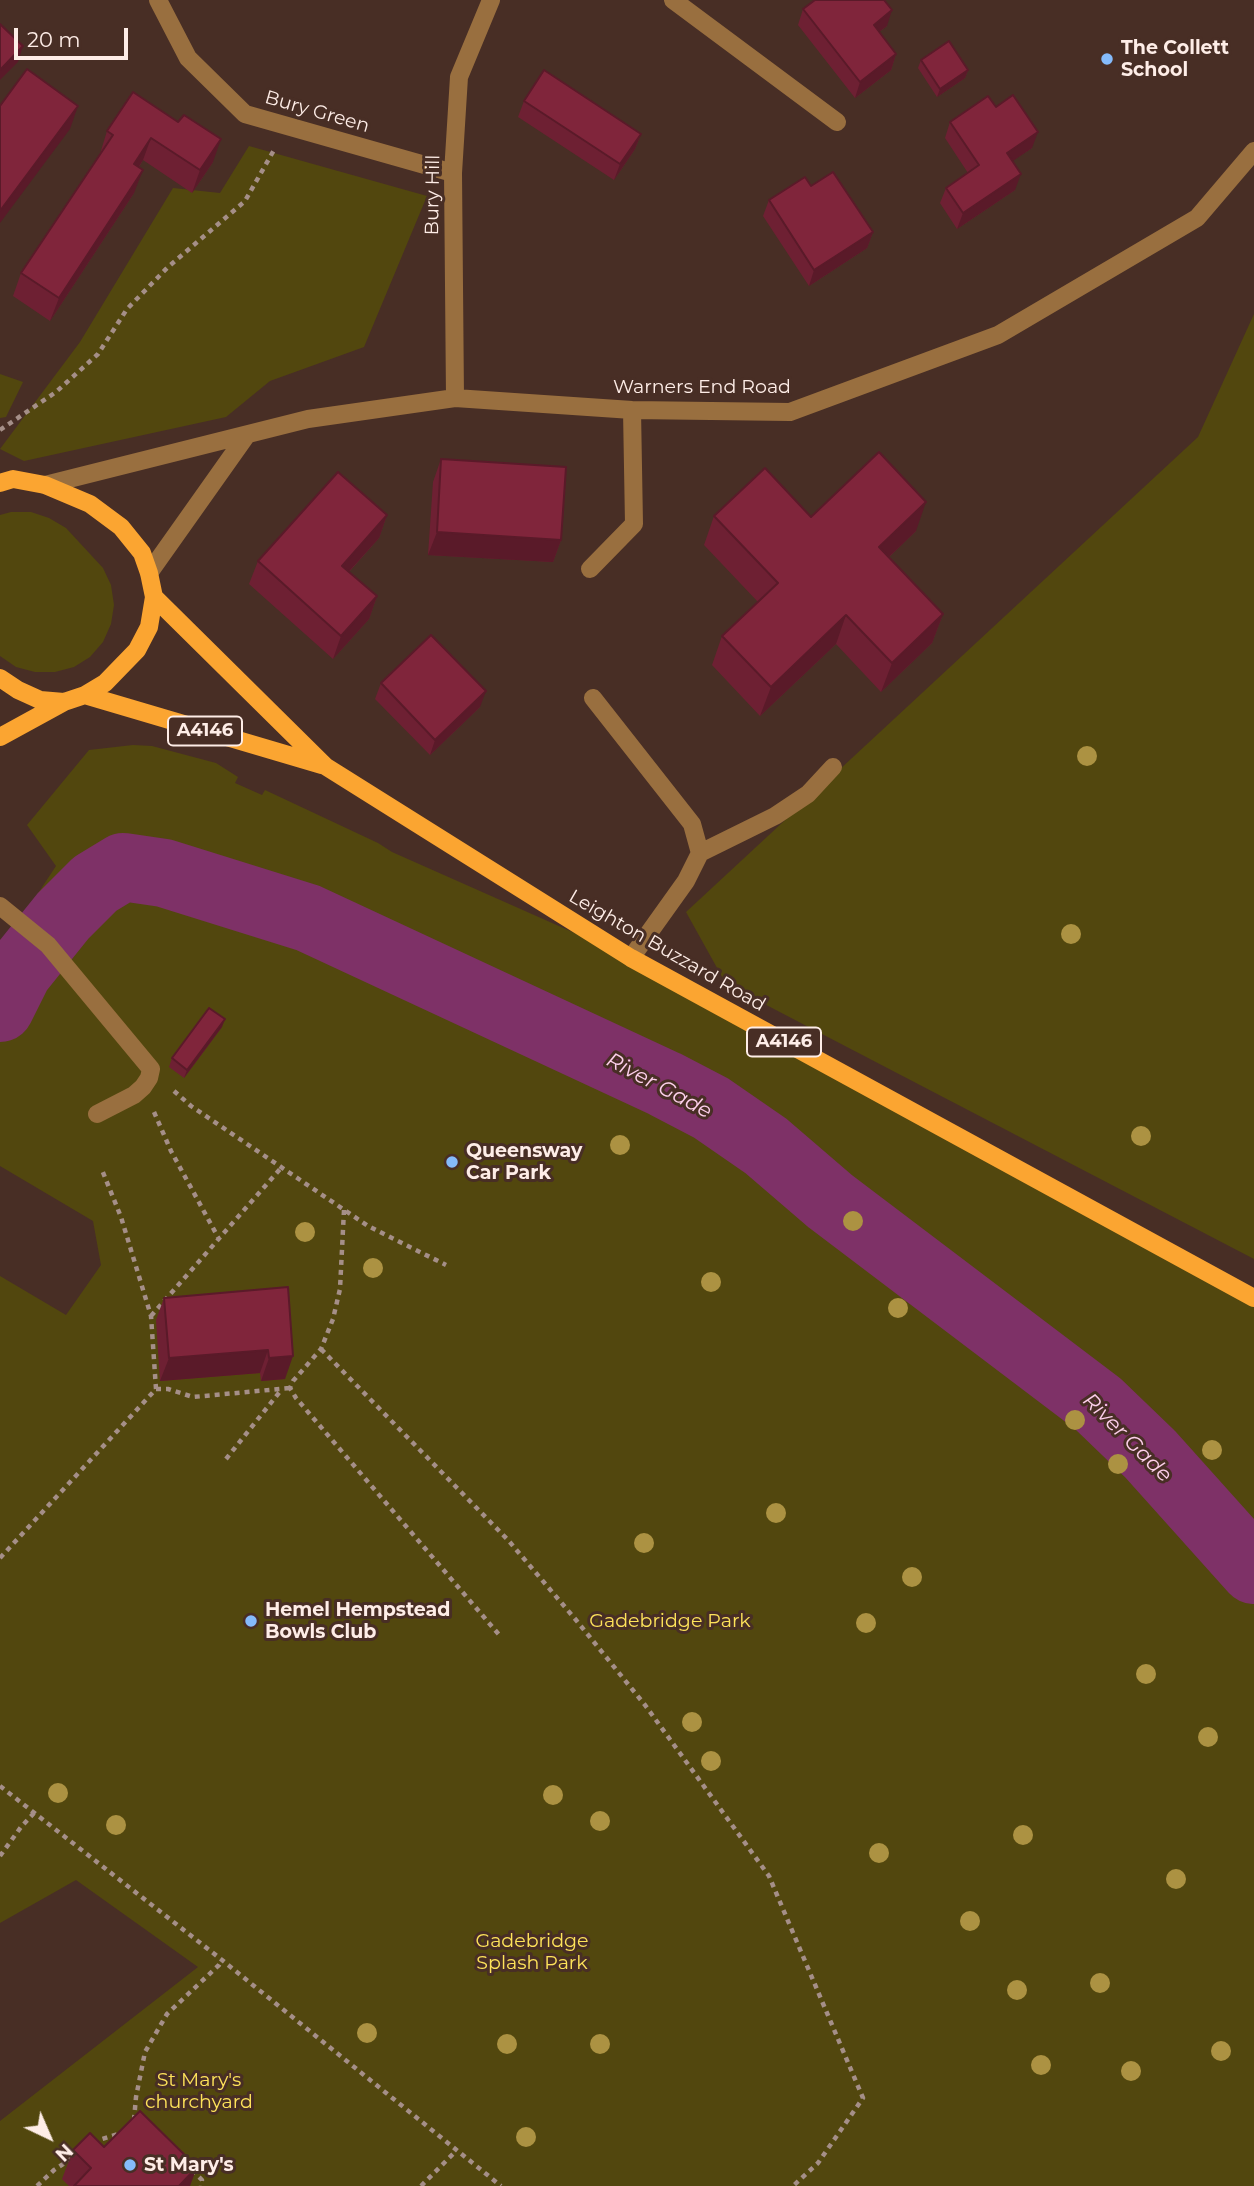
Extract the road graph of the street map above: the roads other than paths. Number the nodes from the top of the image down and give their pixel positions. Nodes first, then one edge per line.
1 (158, 0) edge
2 (491, 0) edge
3 (674, 0) edge
4 (837, 122) dead end
5 (1254, 151) edge
6 (453, 173) junction
7 (455, 398) junction
8 (632, 410) junction
9 (246, 436) junction
10 (4, 478) edge
11 (45, 485) junction
12 (590, 569) dead end
13 (149, 573) junction
14 (154, 597) junction
15 (0, 678) edge
16 (85, 695) junction
17 (593, 698) dead end
18 (64, 702) junction
19 (0, 737) edge
20 (325, 766) junction
21 (833, 767) dead end
22 (700, 853) junction
23 (0, 906) edge
24 (631, 958) junction
25 (97, 1114) dead end
26 (1254, 1298) edge

1 - 6 street, Bury Green
2 - 6 street, Bury Hill
3 - 4 street
5 - 8 street, Warners End Road
6 - 7 street, Bury Hill
7 - 8 street, Warners End Road
7 - 9 street, Warners End Road
8 - 12 street
9 - 11 street, Warners End Road
9 - 13 street
10 - 11 main road
11 - 13 main road
13 - 14 main road
14 - 16 main road
14 - 20 main road, Leighton Buzzard Road / A4146
15 - 18 main road
16 - 18 main road
16 - 20 main road, Leighton Buzzard Road / A4146
17 - 22 street
18 - 19 main road
20 - 24 main road, Leighton Buzzard Road / A4146
21 - 22 street
22 - 24 street
23 - 25 street
24 - 26 main road, Leighton Buzzard Road / A4146

